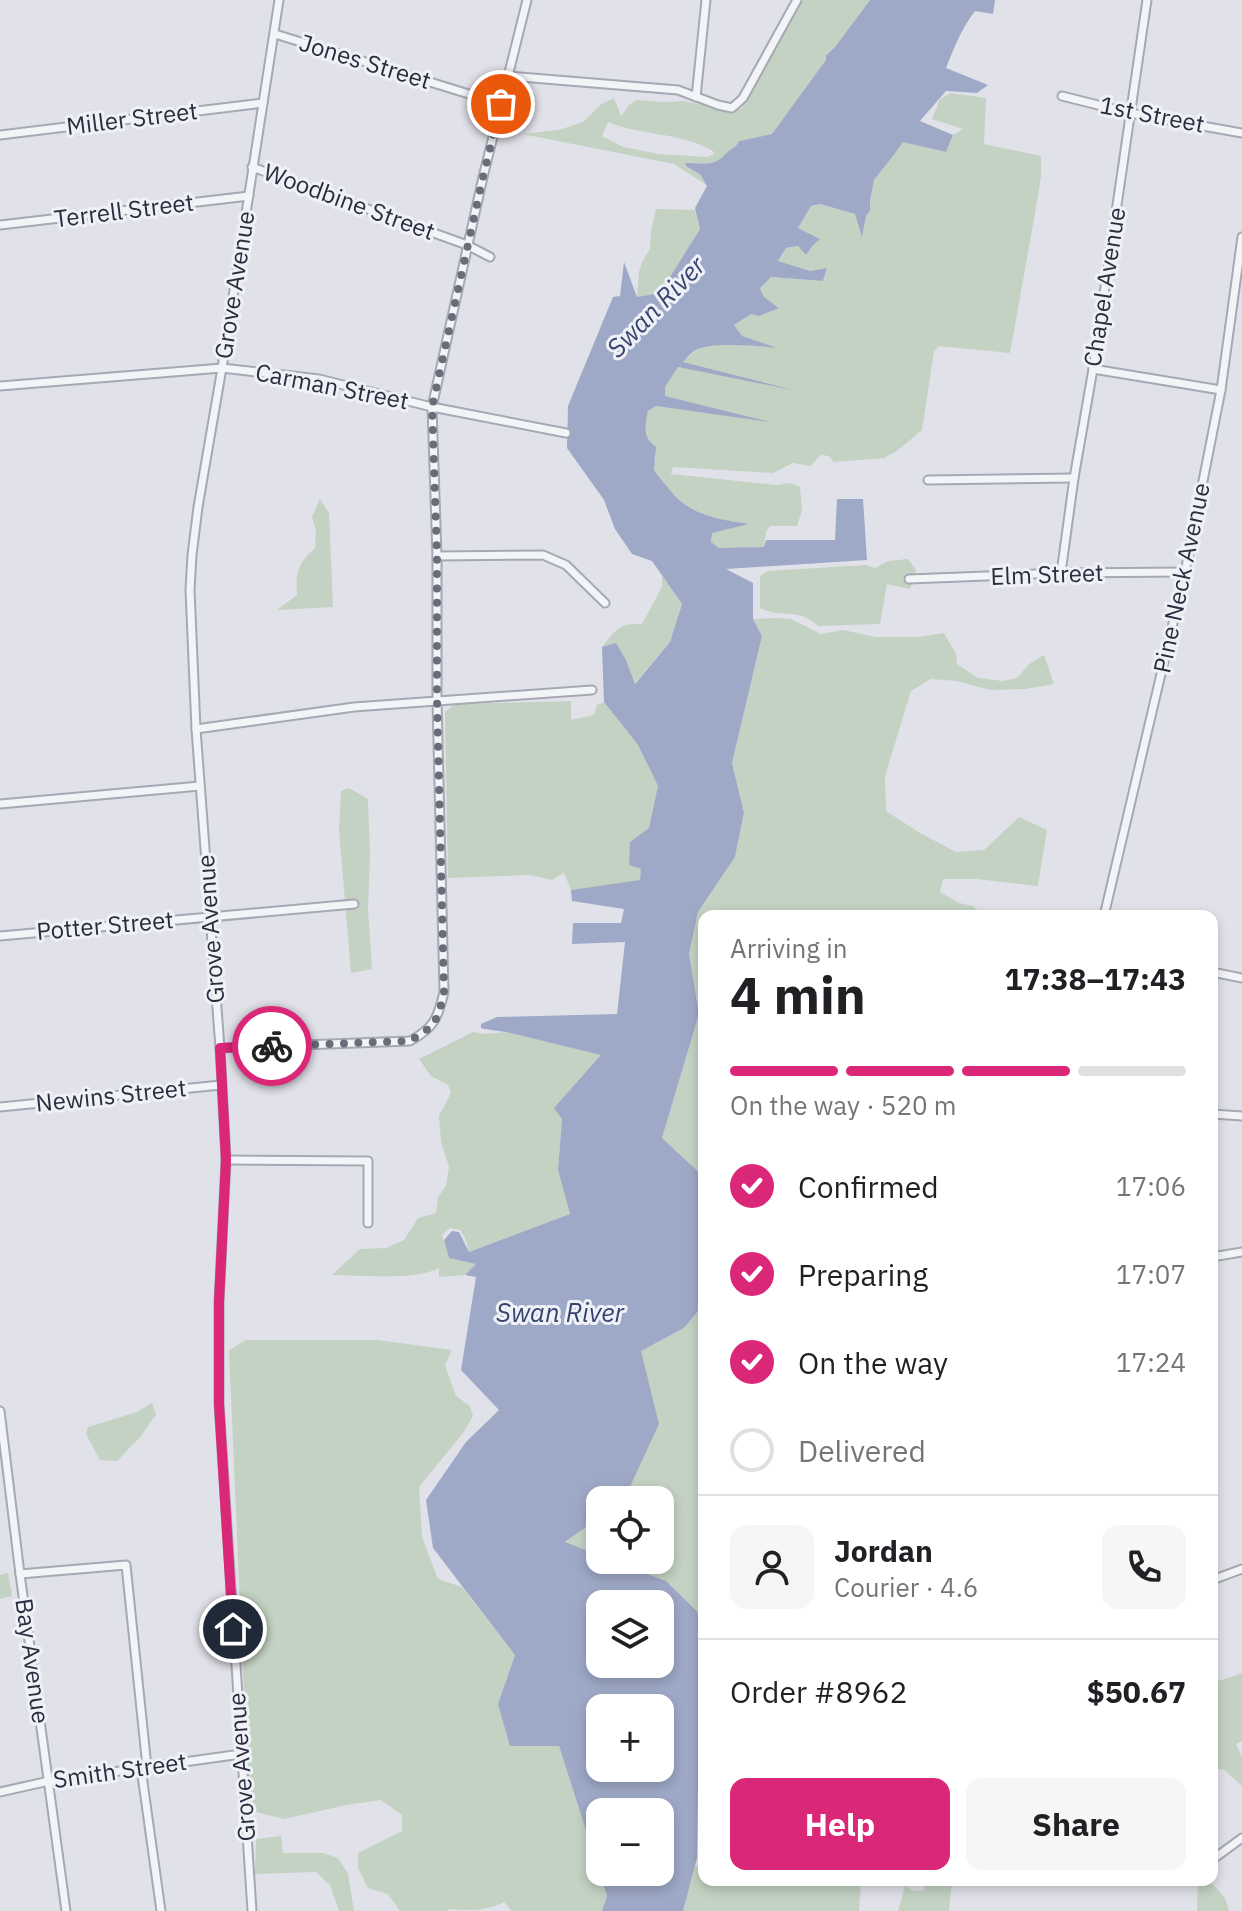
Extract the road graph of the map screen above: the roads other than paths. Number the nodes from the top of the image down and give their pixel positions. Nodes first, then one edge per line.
1 (279, 0) edge
2 (527, 0) edge
3 (706, 0) edge
4 (797, 0) edge
5 (1147, 0) edge
6 (275, 34) junction
7 (508, 76) junction
8 (1062, 96) dead end
9 (696, 97) junction
10 (263, 103) junction
11 (501, 104) junction
12 (1130, 113) junction
13 (1242, 133) edge
14 (0, 135) edge
15 (252, 167) junction
16 (249, 196) junction
17 (0, 225) edge
18 (1242, 237) edge
19 (467, 245) junction
20 (490, 257) dead end
21 (222, 368) junction
22 (1093, 369) junction
23 (0, 386) edge
24 (1221, 390) junction
25 (432, 407) junction
26 (566, 433) dead end
27 (1074, 478) junction
28 (928, 480) dead end
29 (437, 556) junction
30 (1185, 572) junction
31 (1061, 573) junction
32 (909, 579) dead end
33 (605, 603) dead end
34 (592, 690) dead end
35 (437, 700) junction
36 (196, 729) junction
37 (200, 786) junction
38 (0, 804) edge
39 (354, 904) dead end
40 (1105, 910) edge
41 (210, 917) junction
42 (0, 936) edge
43 (1218, 973) edge
44 (1242, 978) edge
45 (220, 1048) junction
46 (221, 1085) junction
47 (0, 1107) edge
48 (1218, 1114) edge
49 (1242, 1116) edge
50 (226, 1160) junction
51 (368, 1223) dead end
52 (1242, 1252) edge
53 (1218, 1256) edge
54 (0, 1411) edge
55 (1242, 1569) edge
56 (20, 1574) junction
57 (1218, 1578) edge
58 (241, 1754) junction
59 (144, 1768) junction
60 (49, 1781) junction
61 (0, 1792) edge
62 (1242, 1838) edge
63 (1218, 1856) edge
64 (66, 1911) edge
65 (161, 1911) edge
66 (252, 1911) edge

1 - 6 street, Grove Avenue
2 - 7 street
3 - 9 street
4 - 9 street
5 - 12 street, Chapel Avenue
6 - 10 street, Grove Avenue
6 - 11 street, Jones Street
7 - 9 street
7 - 11 street
8 - 12 street, 1st Street
10 - 14 street, Miller Street
10 - 15 street, Grove Avenue
11 - 19 street
12 - 13 street, 1st Street
12 - 22 street, Chapel Avenue
15 - 16 street, Grove Avenue
15 - 19 street, Woodbine Street
16 - 17 street, Terrell Street
16 - 21 street, Grove Avenue
18 - 24 street, Pine Neck Avenue
19 - 20 street, Woodbine Street
19 - 25 street
21 - 23 street, Carman Street
21 - 25 street, Carman Street
21 - 36 street, Grove Avenue
22 - 24 street
22 - 27 street, Chapel Avenue
24 - 30 street, Pine Neck Avenue
25 - 26 street, Carman Street
25 - 29 street
27 - 28 street
27 - 31 street, Chapel Avenue
29 - 33 street
29 - 35 street
30 - 31 street, Elm Street
30 - 40 street, Pine Neck Avenue
31 - 32 street, Elm Street
34 - 35 street
35 - 36 street
35 - 45 street
36 - 37 street, Grove Avenue
37 - 38 street
37 - 41 street, Grove Avenue
39 - 41 street, Potter Street
41 - 42 street, Potter Street
41 - 45 street, Grove Avenue
43 - 44 street
45 - 46 street, Grove Avenue
46 - 47 street, Newins Street
46 - 50 street, Grove Avenue
48 - 49 street
50 - 51 street
50 - 58 street, Grove Avenue
52 - 53 street
54 - 56 street, Bay Avenue
55 - 57 street
56 - 59 street
56 - 60 street, Bay Avenue
58 - 59 street, Smith Street
58 - 66 street, Grove Avenue
59 - 60 street, Smith Street
59 - 65 street
60 - 61 street, Smith Street
60 - 64 street, Bay Avenue
62 - 63 street

